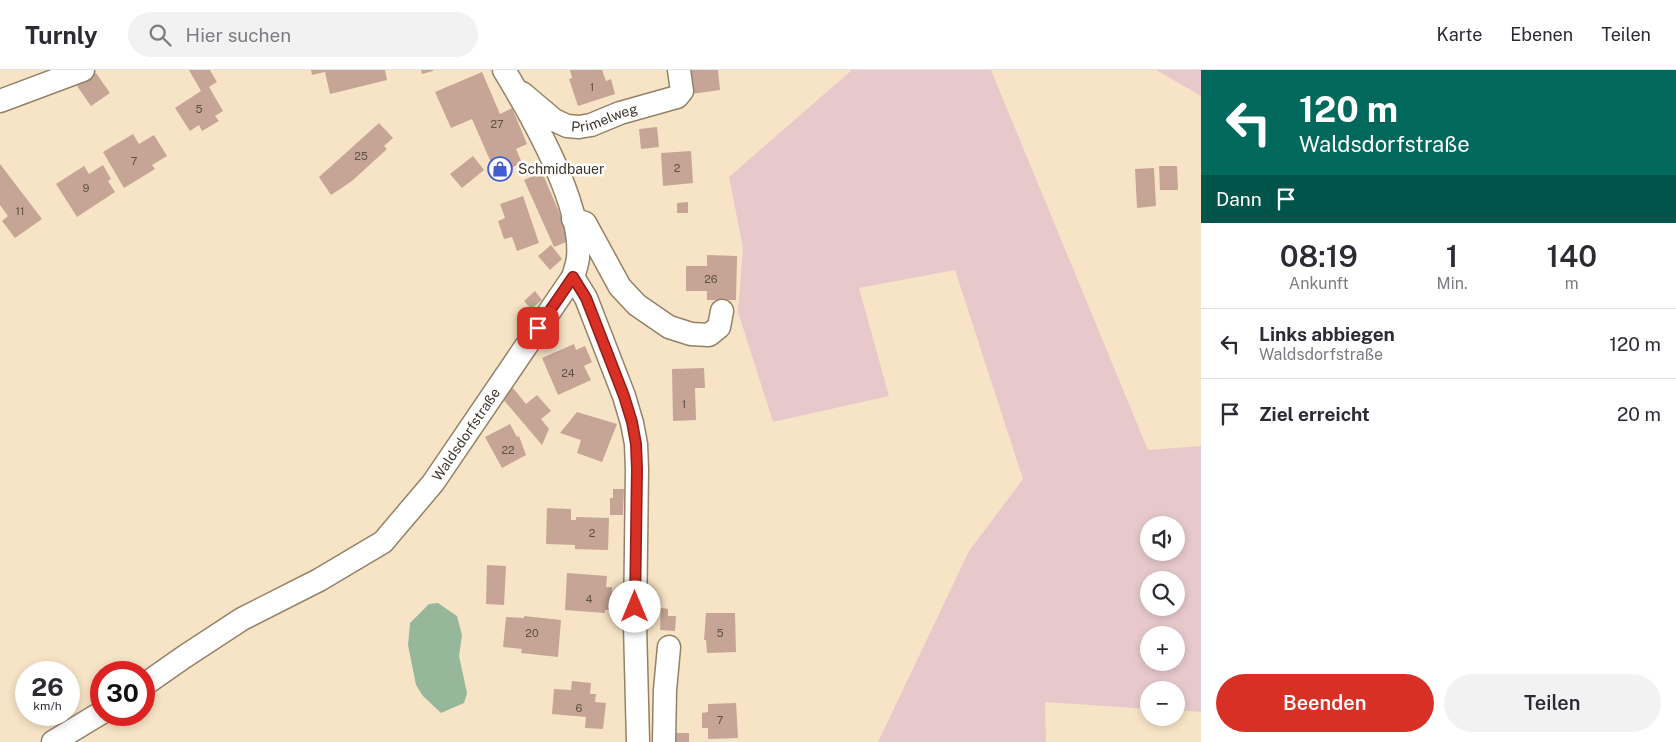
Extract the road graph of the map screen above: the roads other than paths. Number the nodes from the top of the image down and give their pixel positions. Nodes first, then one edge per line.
1 (83, 70) edge
2 (679, 70) edge
3 (509, 79) edge
4 (0, 101) edge
5 (573, 219) junction
6 (573, 277) junction
7 (722, 310) dead end
8 (670, 647) dead end
9 (155, 677) edge
10 (90, 720) edge
11 (53, 742) edge
12 (638, 742) edge
13 (664, 742) edge

1 - 4 street
2 - 3 street, Primelweg
3 - 5 street, Waldsdorfstraße
5 - 6 street, Waldsdorfstraße
5 - 7 street
6 - 9 street, Waldsdorfstraße
6 - 12 street
8 - 13 street
10 - 11 street

